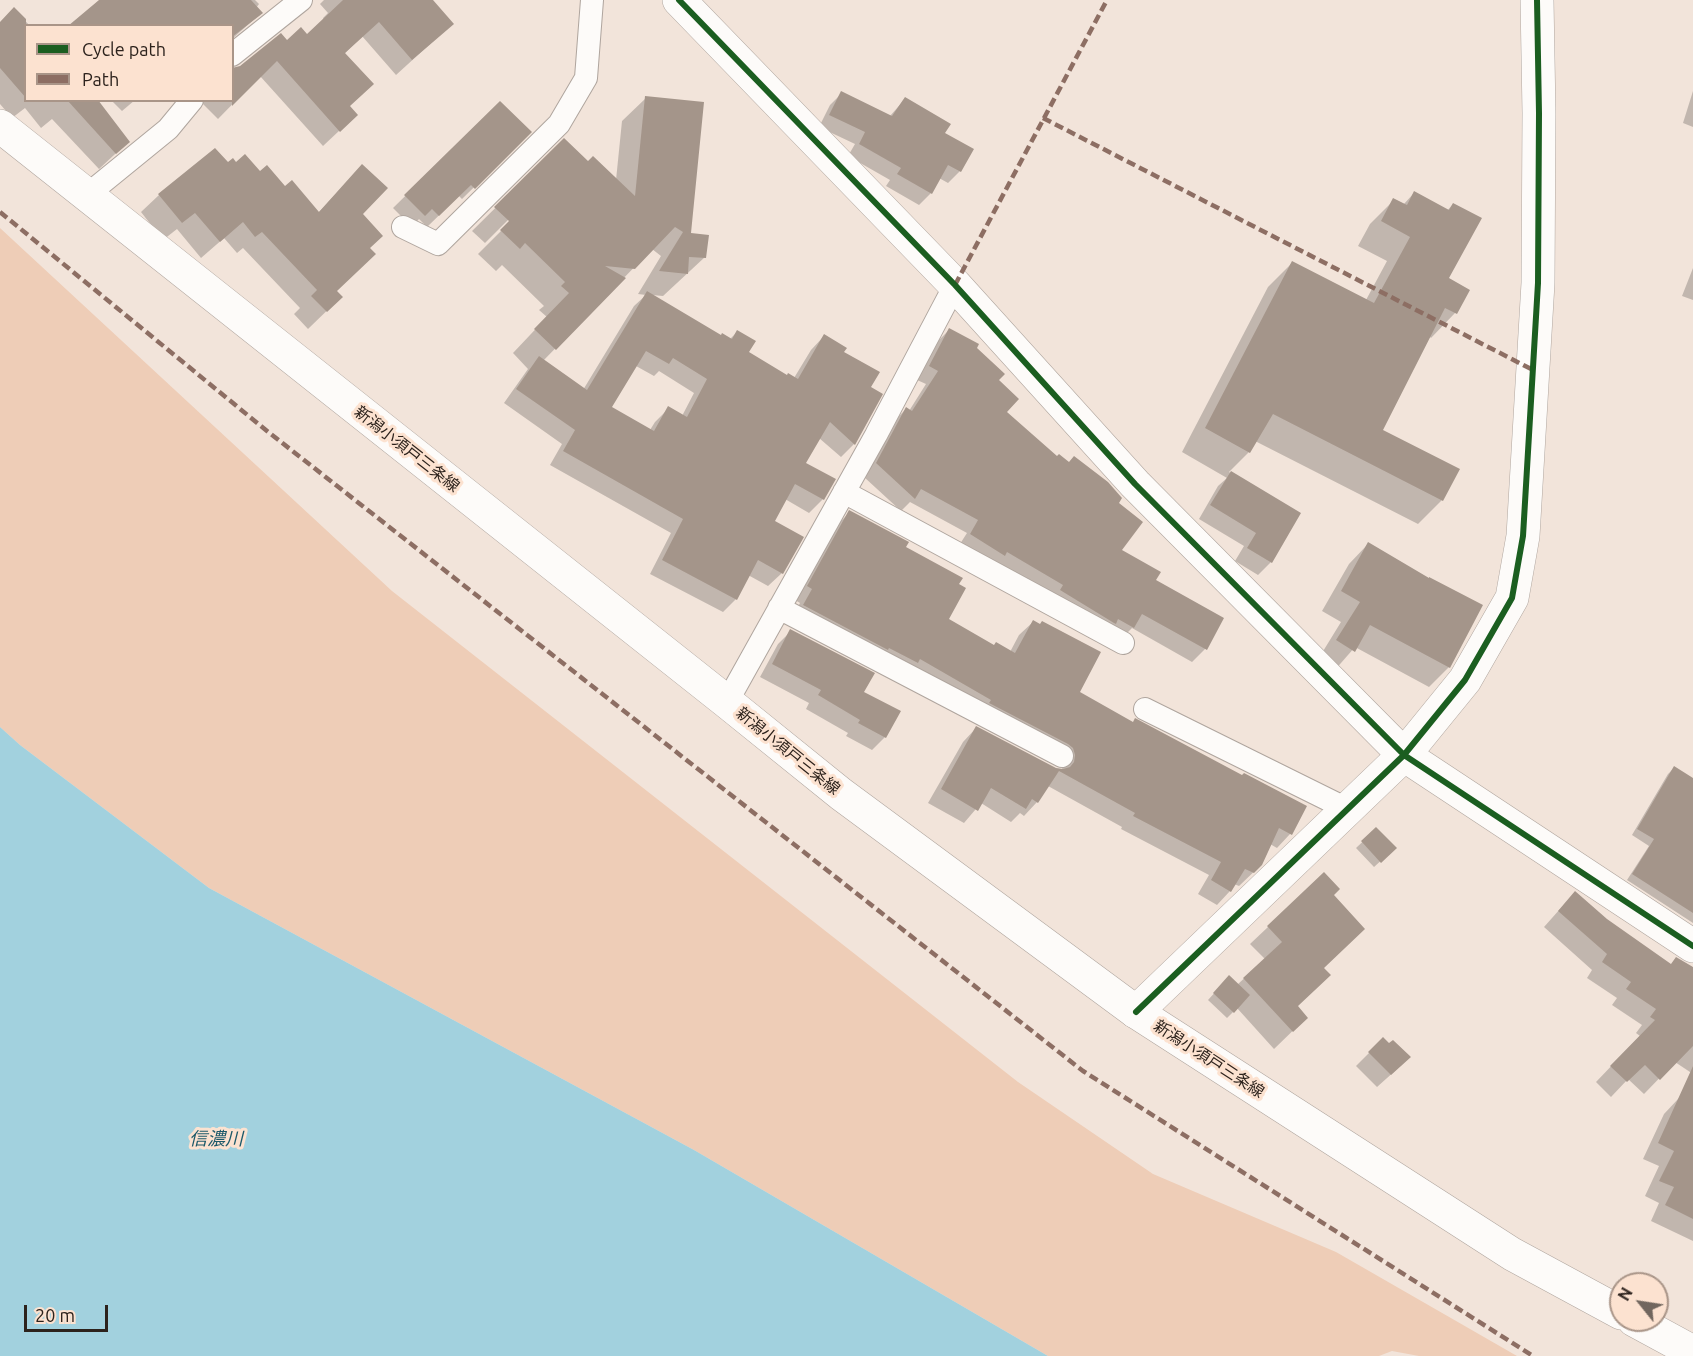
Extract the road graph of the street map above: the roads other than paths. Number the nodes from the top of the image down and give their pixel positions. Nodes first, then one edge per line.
1 (301, 0) edge
2 (592, 0) edge
3 (679, 0) edge
4 (1537, 0) edge
5 (234, 53) edge
6 (190, 102) edge
7 (0, 126) edge
8 (87, 195) junction
9 (403, 227) dead end
10 (955, 285) junction
11 (844, 492) junction
12 (779, 608) junction
13 (1123, 643) dead end
14 (728, 702) junction
15 (1145, 709) dead end
16 (1404, 755) junction
17 (1062, 756) dead end
18 (1349, 810) junction
19 (1693, 946) edge
20 (1136, 1012) junction
21 (1609, 1307) edge
22 (1656, 1332) edge
23 (1693, 1352) edge

1 - 5 street
2 - 9 street
3 - 10 street
4 - 16 street
6 - 8 street
7 - 8 street, 新潟小須戸三条線
8 - 14 street, 新潟小須戸三条線
10 - 11 street
10 - 16 street
11 - 12 street
11 - 13 street
12 - 14 street
12 - 17 street
14 - 20 street, 新潟小須戸三条線
15 - 18 street
16 - 18 street
16 - 19 street
18 - 20 street
20 - 21 street, 新潟小須戸三条線
22 - 23 street

